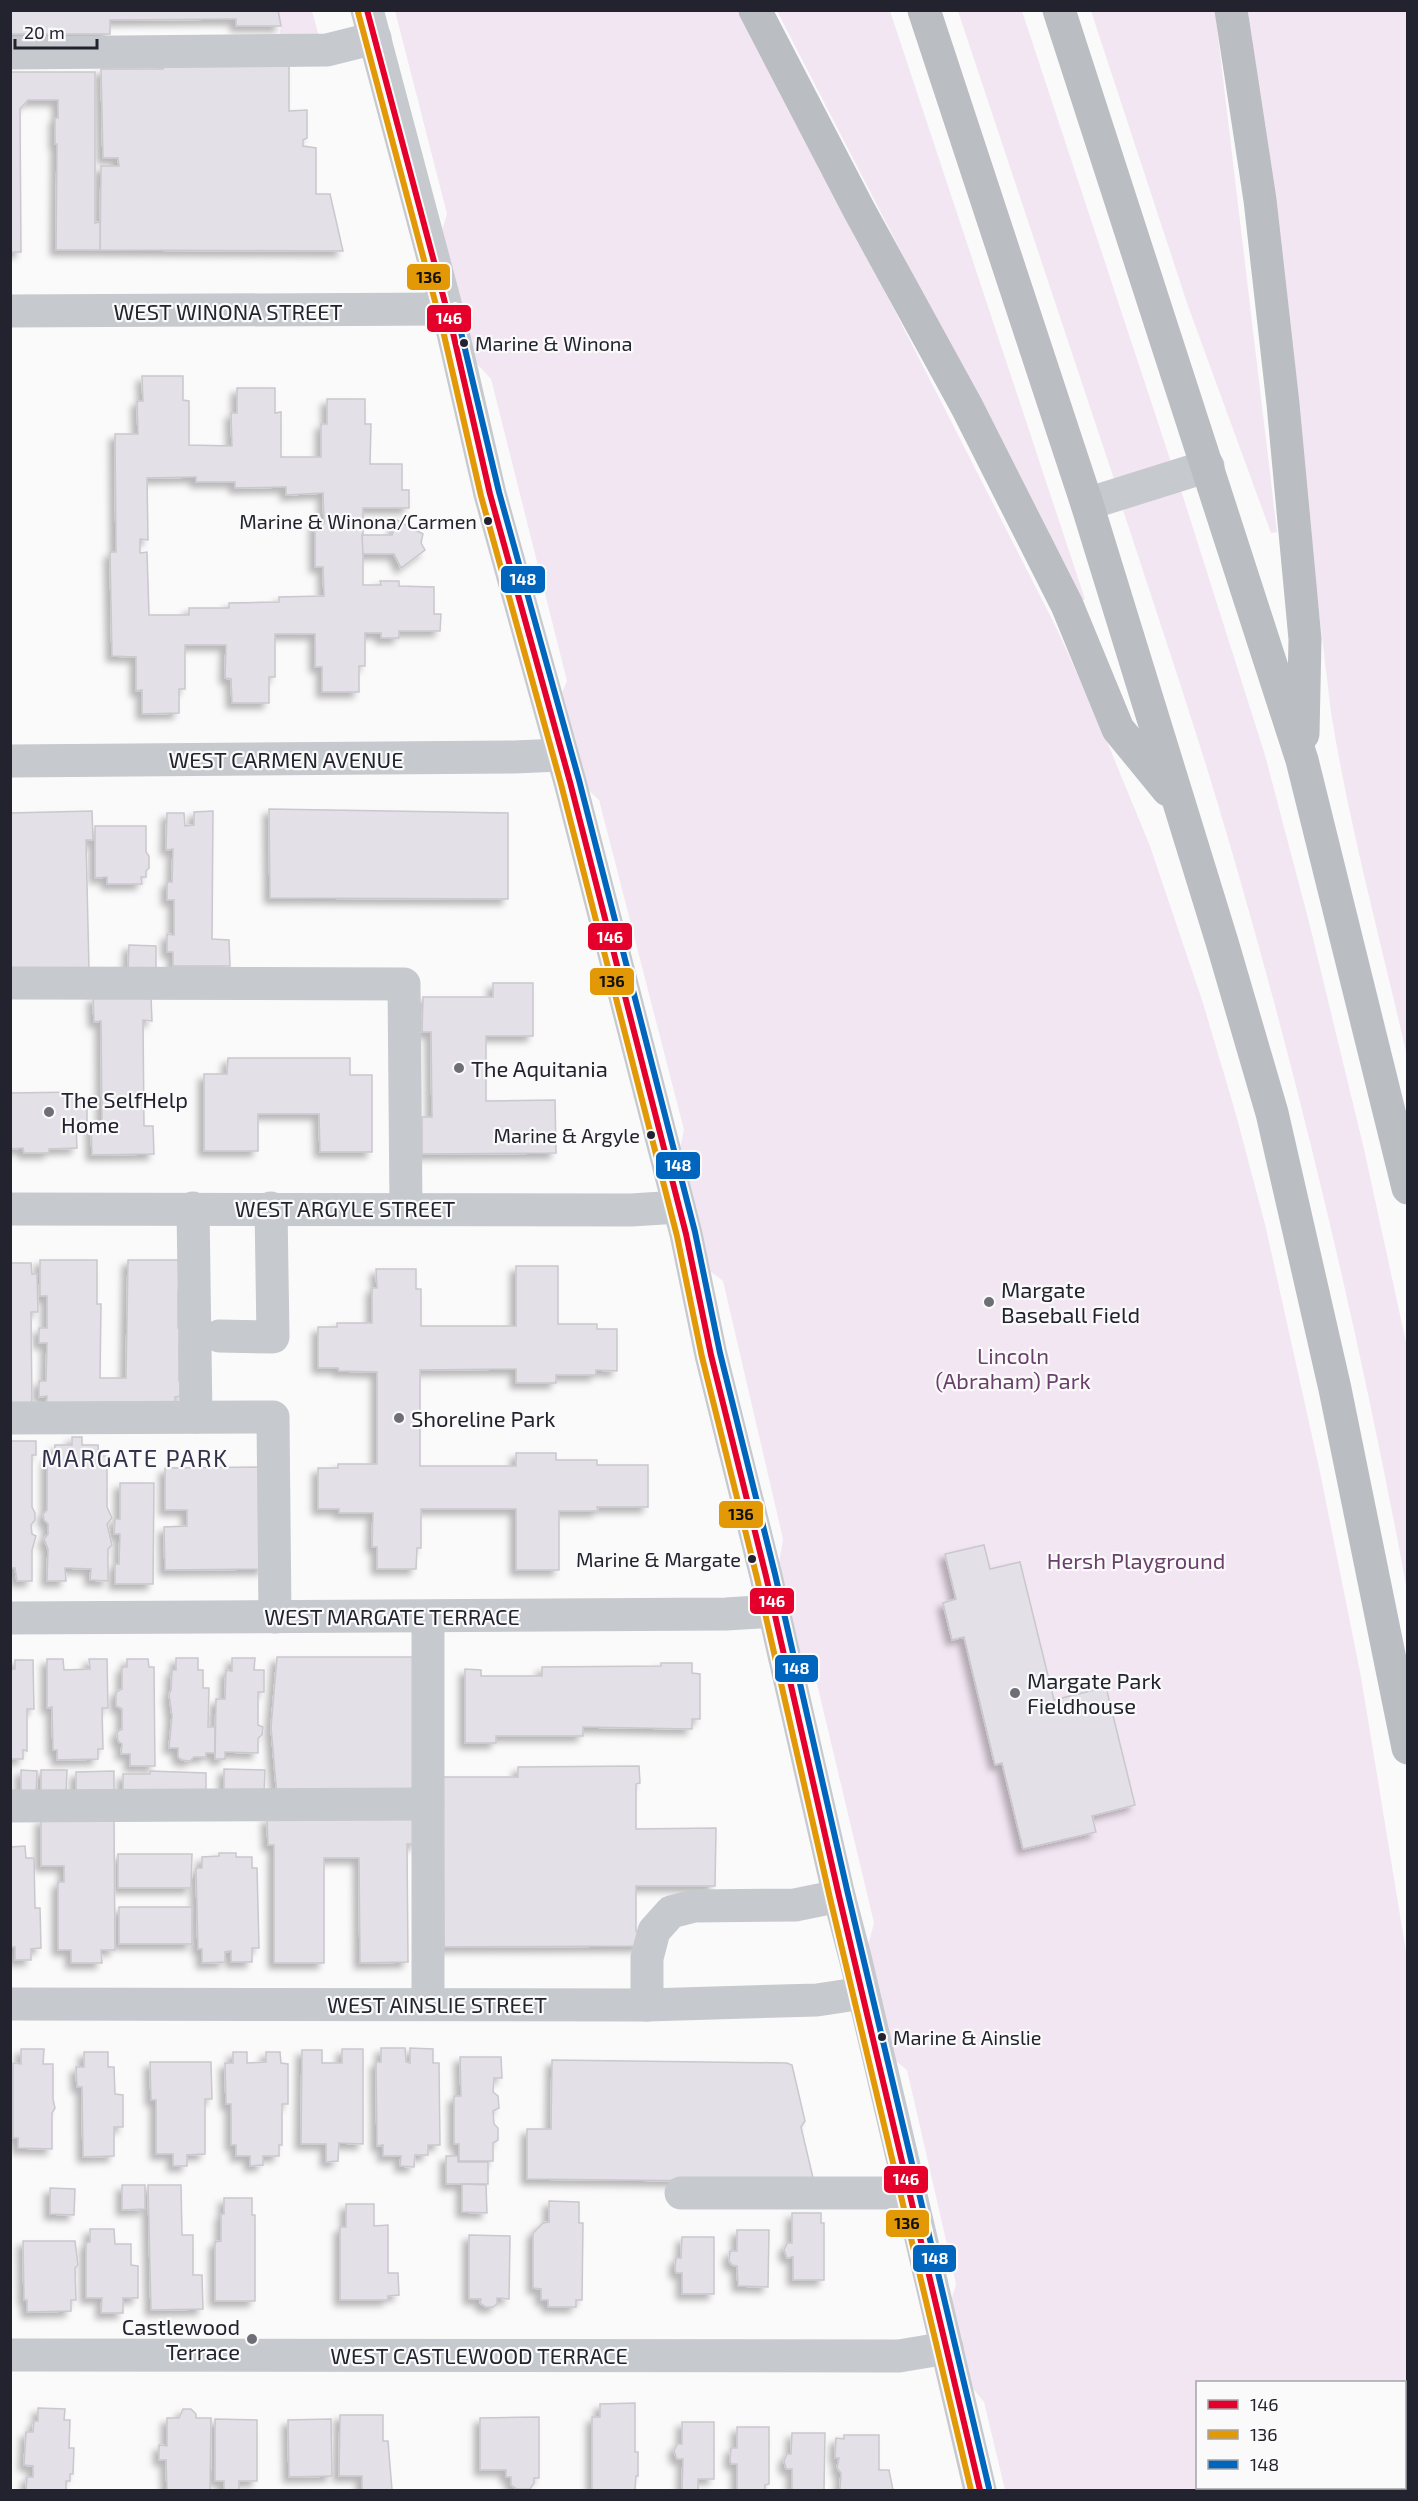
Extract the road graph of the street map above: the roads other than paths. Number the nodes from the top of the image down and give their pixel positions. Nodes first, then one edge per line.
1 (755, 10) edge
2 (924, 10) edge
3 (1059, 10) edge
4 (1231, 10) edge
5 (371, 24) edge
6 (10, 53) edge
7 (446, 309) junction
8 (10, 311) edge
9 (1208, 466) junction
10 (1088, 504) junction
11 (561, 755) junction
12 (1302, 760) junction
13 (10, 761) edge
14 (1179, 803) junction
15 (10, 983) edge
16 (1407, 1188) edge
17 (679, 1207) junction
18 (193, 1208) junction
19 (271, 1208) junction
20 (406, 1208) junction
21 (10, 1209) edge
22 (219, 1336) dead end
23 (196, 1417) junction
24 (10, 1418) edge
25 (774, 1611) junction
26 (275, 1617) junction
27 (428, 1617) junction
28 (10, 1618) edge
29 (1407, 1748) edge
30 (428, 1804) junction
31 (10, 1806) edge
32 (839, 1896) junction
33 (863, 1993) junction
34 (10, 2004) edge
35 (428, 2004) junction
36 (647, 2005) junction
37 (681, 2193) dead end
38 (910, 2193) junction
39 (947, 2348) junction
40 (10, 2355) edge
41 (980, 2490) edge

1 - 14 highway
2 - 10 highway
3 - 9 highway
4 - 12 highway
5 - 6 street
5 - 7 street
7 - 8 street, WEST WINONA STREET
7 - 11 street
9 - 10 street
9 - 12 highway
10 - 14 highway
11 - 13 street, WEST CARMEN AVENUE
11 - 17 street
12 - 16 highway
14 - 29 highway
15 - 20 street
17 - 20 street, WEST ARGYLE STREET
17 - 25 street
18 - 19 street, WEST ARGYLE STREET
18 - 21 street, WEST ARGYLE STREET
18 - 23 street
19 - 20 street, WEST ARGYLE STREET
19 - 22 street
23 - 24 street
23 - 26 street
25 - 27 street, WEST MARGATE TERRACE
25 - 32 street
26 - 27 street, WEST MARGATE TERRACE
26 - 28 street, WEST MARGATE TERRACE
27 - 30 street
30 - 31 street
30 - 35 street
32 - 33 street
32 - 36 street
33 - 36 street, WEST AINSLIE STREET
33 - 38 street
34 - 35 street, WEST AINSLIE STREET
35 - 36 street, WEST AINSLIE STREET
37 - 38 street
38 - 39 street
39 - 40 street, WEST CASTLEWOOD TERRACE
39 - 41 street

